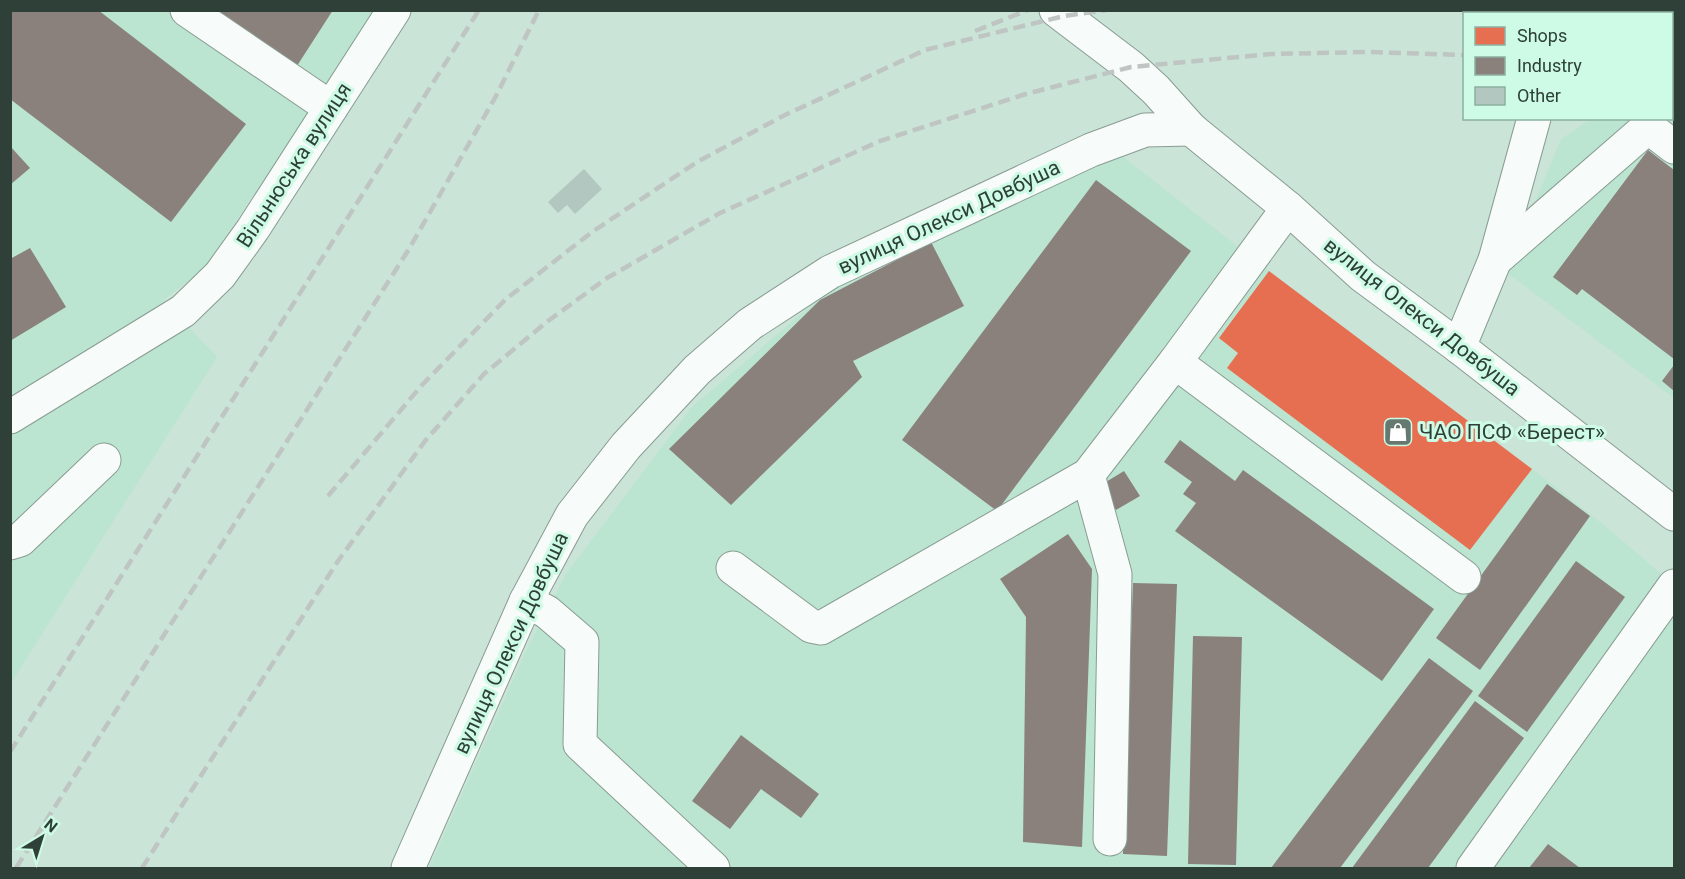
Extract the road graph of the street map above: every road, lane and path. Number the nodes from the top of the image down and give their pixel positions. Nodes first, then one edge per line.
1 (187, 10) edge
2 (394, 10) edge
3 (1056, 10) edge
4 (331, 108) junction
5 (1533, 120) edge
6 (1191, 129) junction
7 (1674, 147) edge
8 (1288, 208) junction
9 (1495, 260) junction
10 (1459, 347) junction
11 (1175, 362) junction
12 (10, 417) edge
13 (104, 460) dead end
14 (1088, 475) junction
15 (1674, 514) edge
16 (10, 543) edge
17 (733, 568) dead end
18 (1464, 577) dead end
19 (1674, 586) edge
20 (526, 601) junction
21 (1110, 839) dead end
22 (408, 868) edge
23 (713, 868) edge
24 (1473, 868) edge

1 - 4 street
2 - 4 street, Вільнюська вулиця
3 - 6 street
4 - 12 street, Вільнюська вулиця
5 - 9 street
6 - 8 street, вулиця Олекси Довбуша
6 - 20 street, вулиця Олекси Довбуша
7 - 9 street
8 - 10 street, вулиця Олекси Довбуша
8 - 11 street
9 - 10 street
10 - 15 street, вулиця Олекси Довбуша
11 - 14 street
11 - 18 street
13 - 16 street
14 - 17 street
14 - 21 street
19 - 24 street
20 - 22 street, вулиця Олекси Довбуша
20 - 23 street

